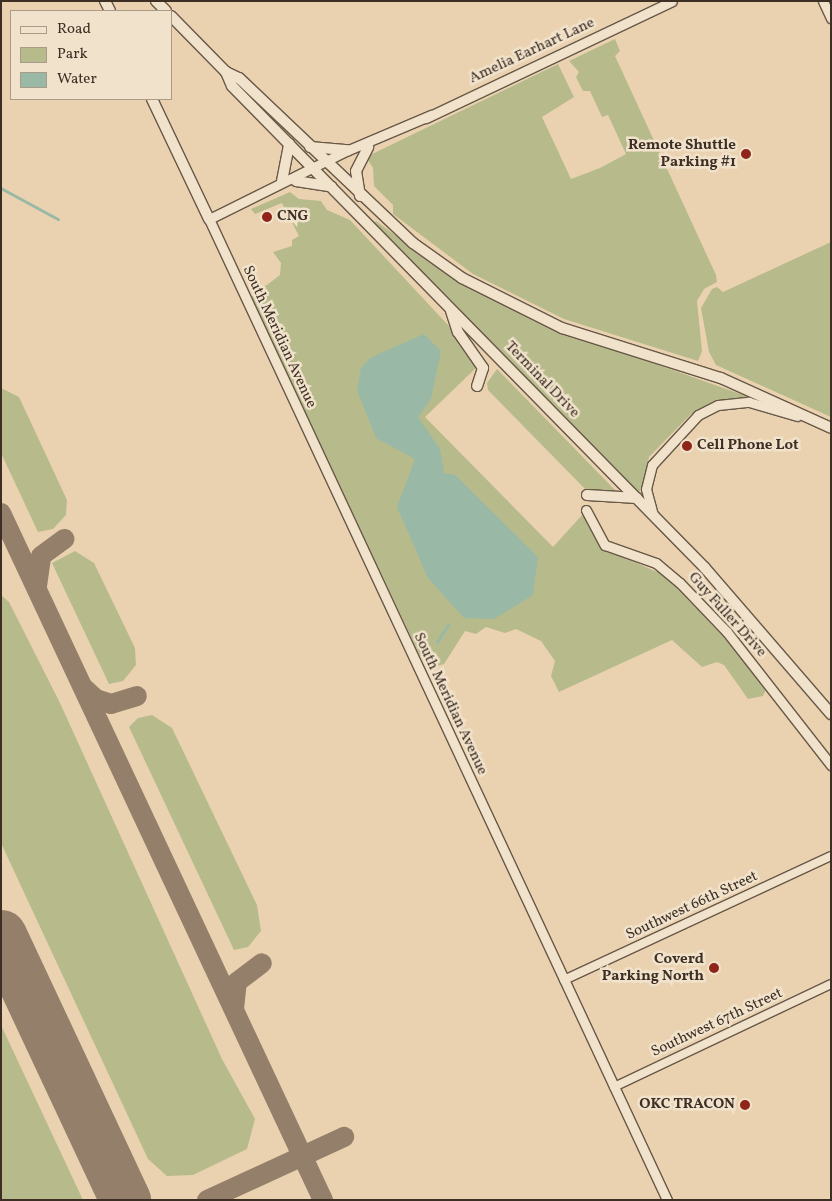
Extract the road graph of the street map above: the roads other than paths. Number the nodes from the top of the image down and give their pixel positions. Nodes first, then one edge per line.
1 (156, 1) edge
2 (672, 1) edge
3 (823, 1) edge
4 (165, 10) edge
5 (172, 17) edge
6 (831, 18) edge
7 (226, 72) junction
8 (152, 100) edge
9 (431, 115) junction
10 (290, 144) junction
11 (310, 147) junction
12 (368, 147) junction
13 (348, 150) junction
14 (327, 163) junction
15 (314, 169) junction
16 (282, 181) junction
17 (296, 181) junction
18 (332, 187) junction
19 (260, 195) junction
20 (360, 196) junction
21 (209, 219) junction
22 (450, 308) junction
23 (477, 386) dead end
24 (827, 426) edge
25 (587, 496) dead end
26 (637, 498) junction
27 (586, 510) dead end
28 (653, 515) junction
29 (831, 714) edge
30 (831, 764) edge
31 (831, 856) edge
32 (564, 980) junction
33 (831, 984) edge
34 (614, 1087) junction
35 (667, 1200) edge

1 - 4 main road
2 - 9 street, Amelia Earhart Lane
3 - 6 street
5 - 7 main road, Terminal Drive
7 - 10 main road, Terminal Drive
7 - 11 main road, Terminal Drive
8 - 21 main road
9 - 12 street, Amelia Earhart Lane
9 - 13 street, Amelia Earhart Lane
10 - 15 main road, Terminal Drive
10 - 16 main road
11 - 13 main road
11 - 14 main road, Terminal Drive
12 - 14 street, Amelia Earhart Lane
12 - 20 main road
13 - 14 street, Amelia Earhart Lane
14 - 15 street, Amelia Earhart Lane
14 - 20 main road, Terminal Drive
15 - 16 street, Amelia Earhart Lane
15 - 17 street, Amelia Earhart Lane
15 - 18 main road, Terminal Drive
16 - 19 street, Amelia Earhart Lane
17 - 18 main road
17 - 19 street, Amelia Earhart Lane
18 - 22 main road, Terminal Drive
19 - 21 street, Amelia Earhart Lane
20 - 24 main road, Terminal Drive
21 - 32 street, South Meridian Avenue
22 - 23 main road
22 - 26 main road, Terminal Drive
24 - 28 street
25 - 26 main road
26 - 28 main road, Terminal Drive
27 - 30 street, Guy Fuller Drive
28 - 29 main road, Terminal Drive
31 - 32 street, Southwest 66th Street
32 - 34 street, South Meridian Avenue
33 - 34 street, Southwest 67th Street
34 - 35 street, South Meridian Avenue

